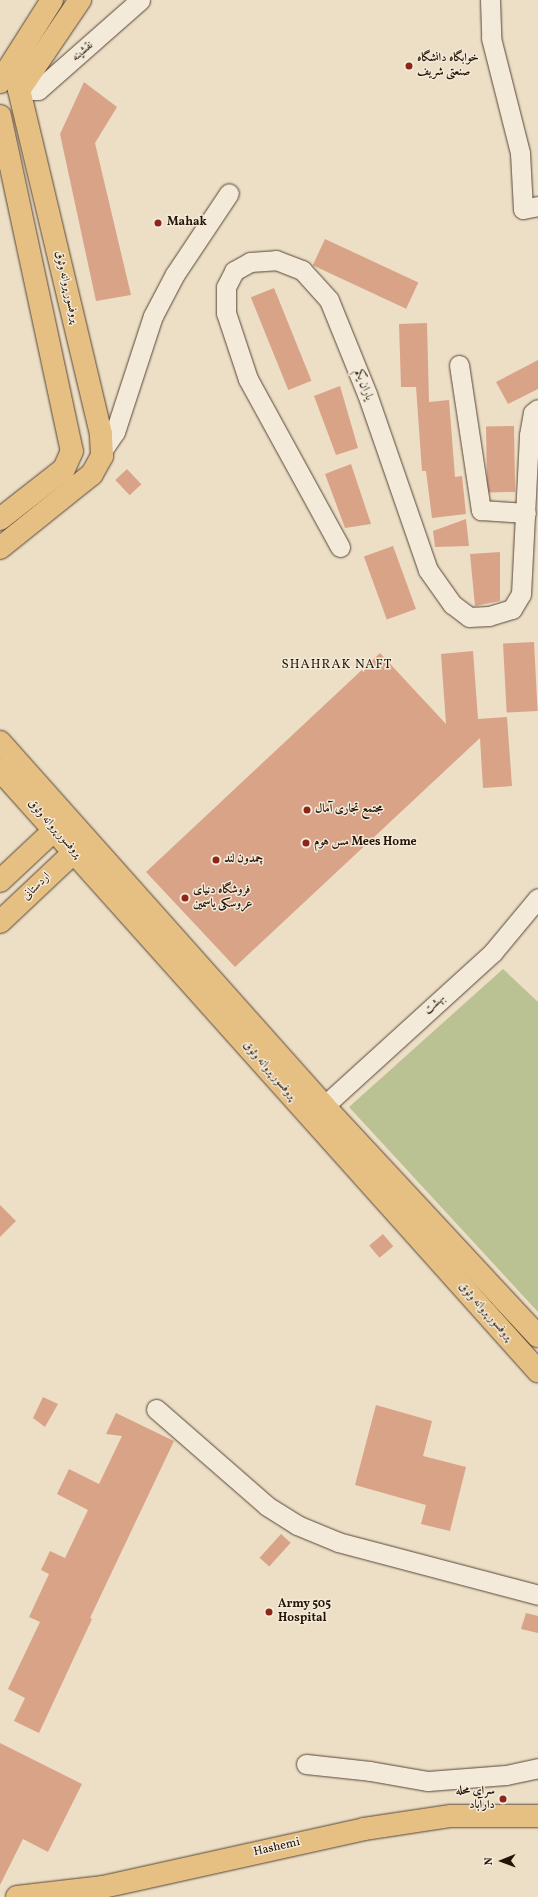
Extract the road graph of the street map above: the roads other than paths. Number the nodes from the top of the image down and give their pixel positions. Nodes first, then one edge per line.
1 (52, 0) edge
2 (80, 0) edge
3 (140, 0) edge
4 (490, 0) edge
5 (6, 89) edge
6 (0, 116) edge
7 (229, 193) dead end
8 (538, 206) edge
9 (459, 365) dead end
10 (538, 409) edge
11 (72, 451) junction
12 (102, 453) junction
13 (526, 513) junction
14 (0, 519) edge
15 (340, 547) dead end
16 (0, 548) edge
17 (0, 742) edge
18 (0, 770) edge
19 (61, 823) junction
20 (81, 845) junction
21 (0, 881) edge
22 (538, 898) edge
23 (0, 922) edge
24 (317, 1112) junction
25 (538, 1336) edge
26 (538, 1371) edge
27 (156, 1408) dead end
28 (538, 1595) edge
29 (306, 1764) dead end
30 (538, 1768) edge
31 (538, 1816) edge
32 (17, 1897) edge

1 - 5 main road
2 - 5 main road
3 - 5 street, نقشینه
4 - 8 street
5 - 12 main road, پروفسور پروانه وثوق
6 - 11 main road
7 - 12 street
9 - 13 street
10 - 13 street, یاران یکم
11 - 12 main road
11 - 14 main road
12 - 16 main road
13 - 15 street, یاران یکم
17 - 19 main road, پروفسور پروانه وثوق
18 - 19 main road, پروفسور پروانه وثوق
19 - 20 main road, پروفسور پروانه وثوق
19 - 21 main road
20 - 23 main road, اردستانی
20 - 24 main road, پروفسور پروانه وثوق
22 - 24 street, بهشت
24 - 25 main road, پروفسور پروانه وثوق
24 - 26 main road, پروفسور پروانه وثوق
27 - 28 street
29 - 30 street
31 - 32 main road, Hashemi

